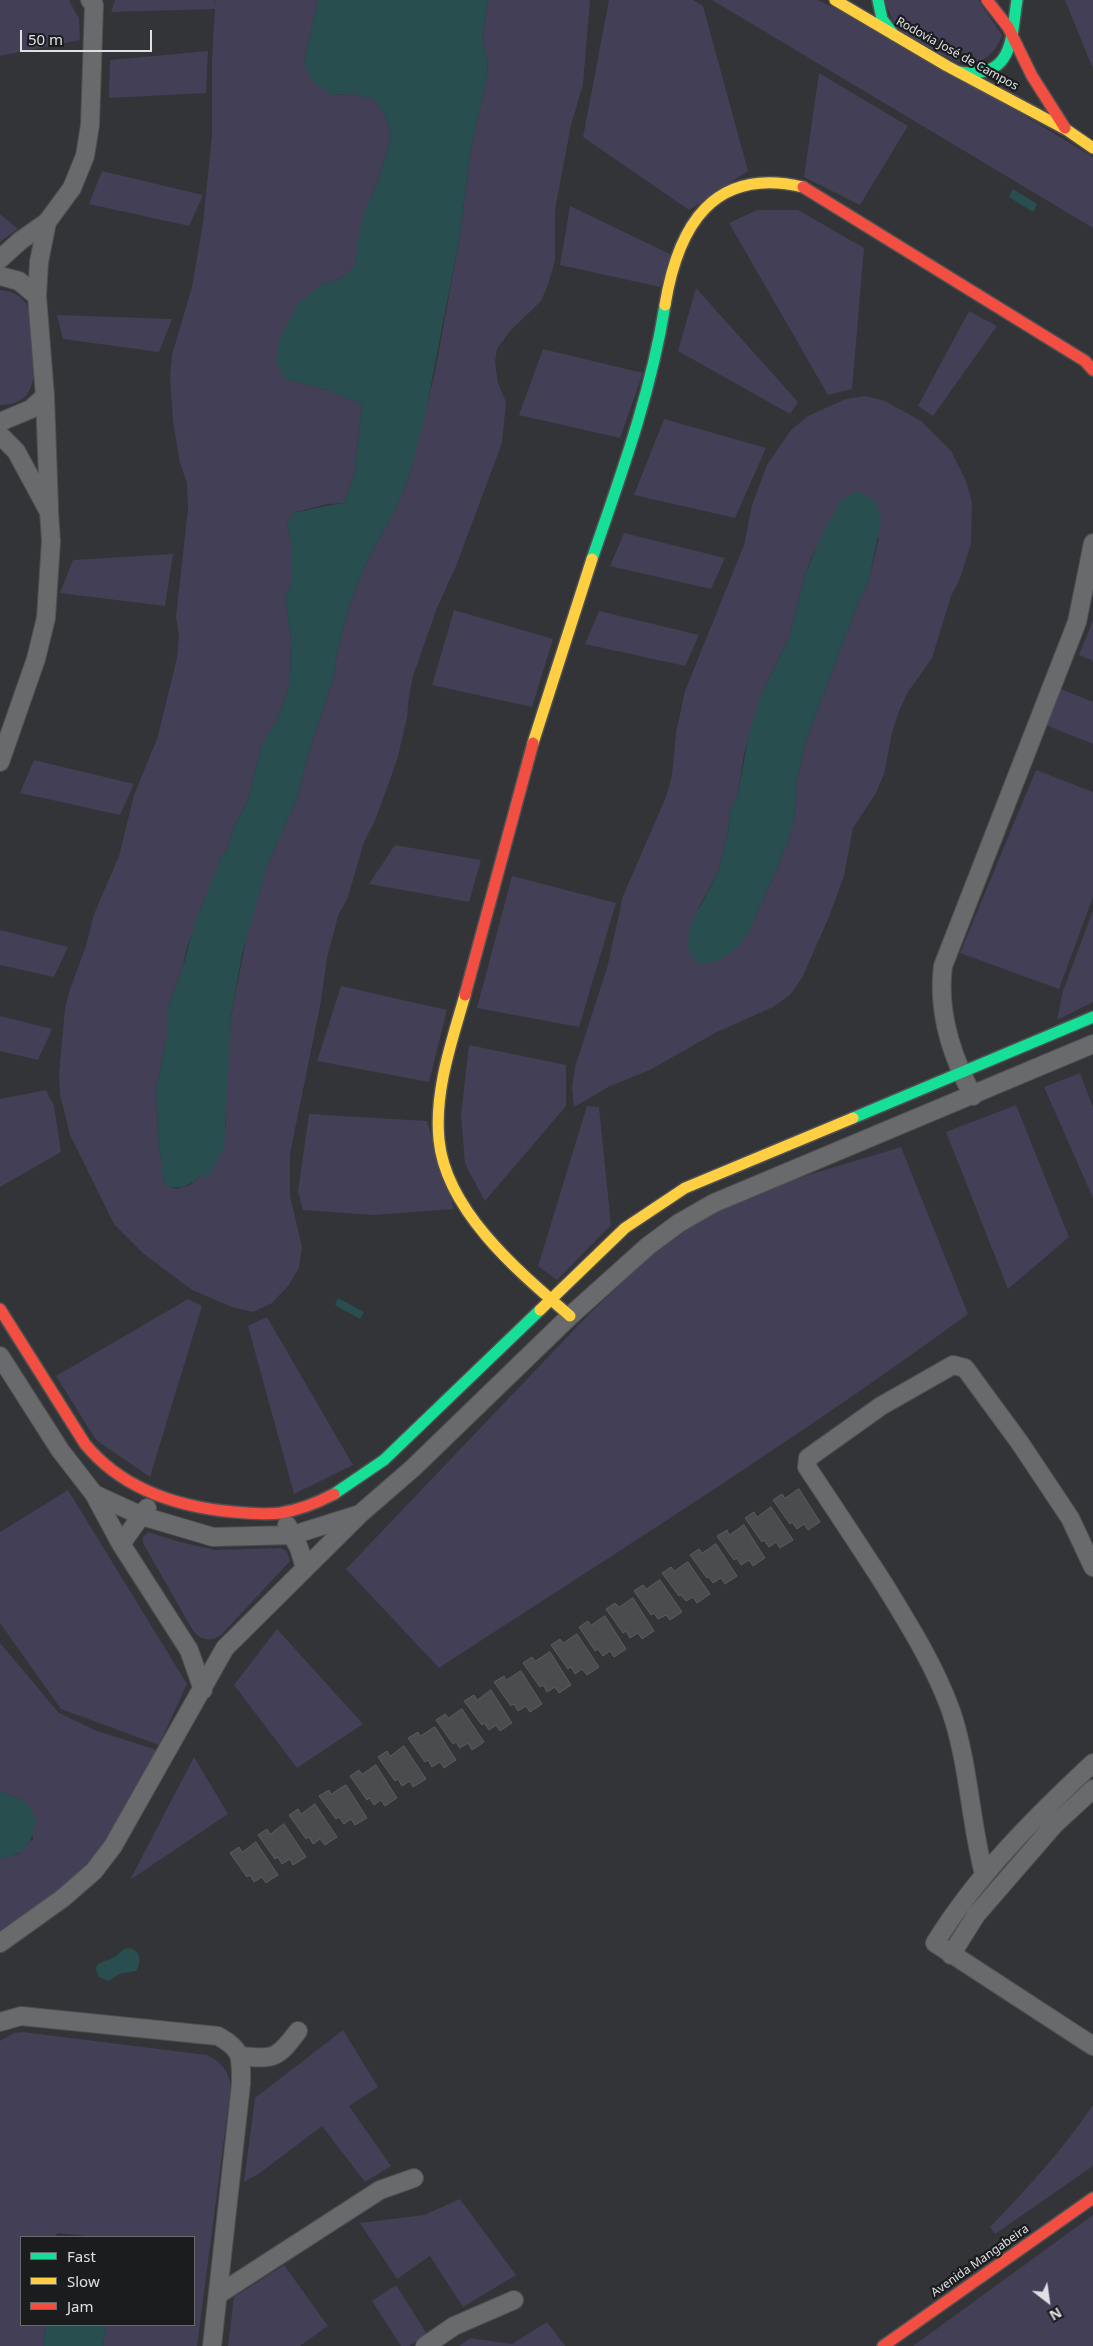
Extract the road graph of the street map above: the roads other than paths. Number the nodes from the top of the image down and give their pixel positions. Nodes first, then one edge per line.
1 (835, 0) edge
2 (878, 0) edge
3 (987, 0) edge
4 (1017, 0) edge
5 (95, 2) edge
6 (1013, 33) junction
7 (896, 37) junction
8 (959, 72) junction
9 (1067, 130) junction
10 (1093, 148) edge
11 (47, 222) junction
12 (0, 259) edge
13 (0, 276) edge
14 (37, 296) junction
15 (1093, 370) edge
16 (45, 396) junction
17 (0, 422) edge
18 (0, 436) edge
19 (49, 512) junction
20 (1093, 543) edge
21 (0, 762) edge
22 (1093, 1017) edge
23 (1093, 1044) edge
24 (960, 1073) junction
25 (973, 1096) junction
26 (550, 1300) junction
27 (0, 1309) edge
28 (570, 1316) junction
29 (0, 1356) edge
30 (94, 1494) junction
31 (156, 1496) junction
32 (281, 1513) junction
33 (360, 1514) junction
34 (142, 1516) junction
35 (293, 1535) junction
36 (121, 1544) junction
37 (1093, 1567) edge
38 (305, 1568) junction
39 (225, 1648) junction
40 (189, 1650) junction
41 (203, 1690) junction
42 (1093, 1763) edge
43 (1093, 1789) edge
44 (984, 1874) junction
45 (0, 1943) edge
46 (951, 1955) junction
47 (0, 2022) edge
48 (298, 2031) dead end
49 (1093, 2046) edge
50 (241, 2056) junction
51 (414, 2178) dead end
52 (1093, 2198) edge
53 (220, 2294) junction
54 (514, 2300) dead end
55 (212, 2346) edge
56 (425, 2346) edge
57 (884, 2346) edge

1 - 7 street, Rodovia José de Campos
2 - 7 street
3 - 6 street, Rodovia José de Campos
4 - 6 street
5 - 11 street
6 - 8 street
6 - 9 street, Rodovia José de Campos
7 - 8 street, Rodovia José de Campos
8 - 9 street, Rodovia José de Campos
9 - 10 street, Rodovia José de Campos
11 - 12 street
11 - 14 street
13 - 14 street
14 - 16 street
15 - 26 street
16 - 17 street
16 - 19 street
18 - 19 street
19 - 21 street
20 - 24 street
22 - 24 street
23 - 25 street
24 - 25 street
24 - 26 street
25 - 28 street
26 - 28 street
26 - 32 street
27 - 31 street
28 - 33 street
29 - 30 street
30 - 34 street
30 - 36 street
31 - 32 street
31 - 34 street
32 - 35 street
33 - 35 street
33 - 38 street
34 - 35 street
34 - 36 street
35 - 38 street
36 - 40 street
37 - 44 street
38 - 39 street
39 - 40 street
39 - 41 street
40 - 41 street
41 - 45 street
42 - 44 street
43 - 46 street
44 - 46 street
46 - 49 street
47 - 50 street
48 - 50 street
50 - 53 street
51 - 53 street
52 - 57 street, Avenida Mangabeira
53 - 55 street
54 - 56 street

